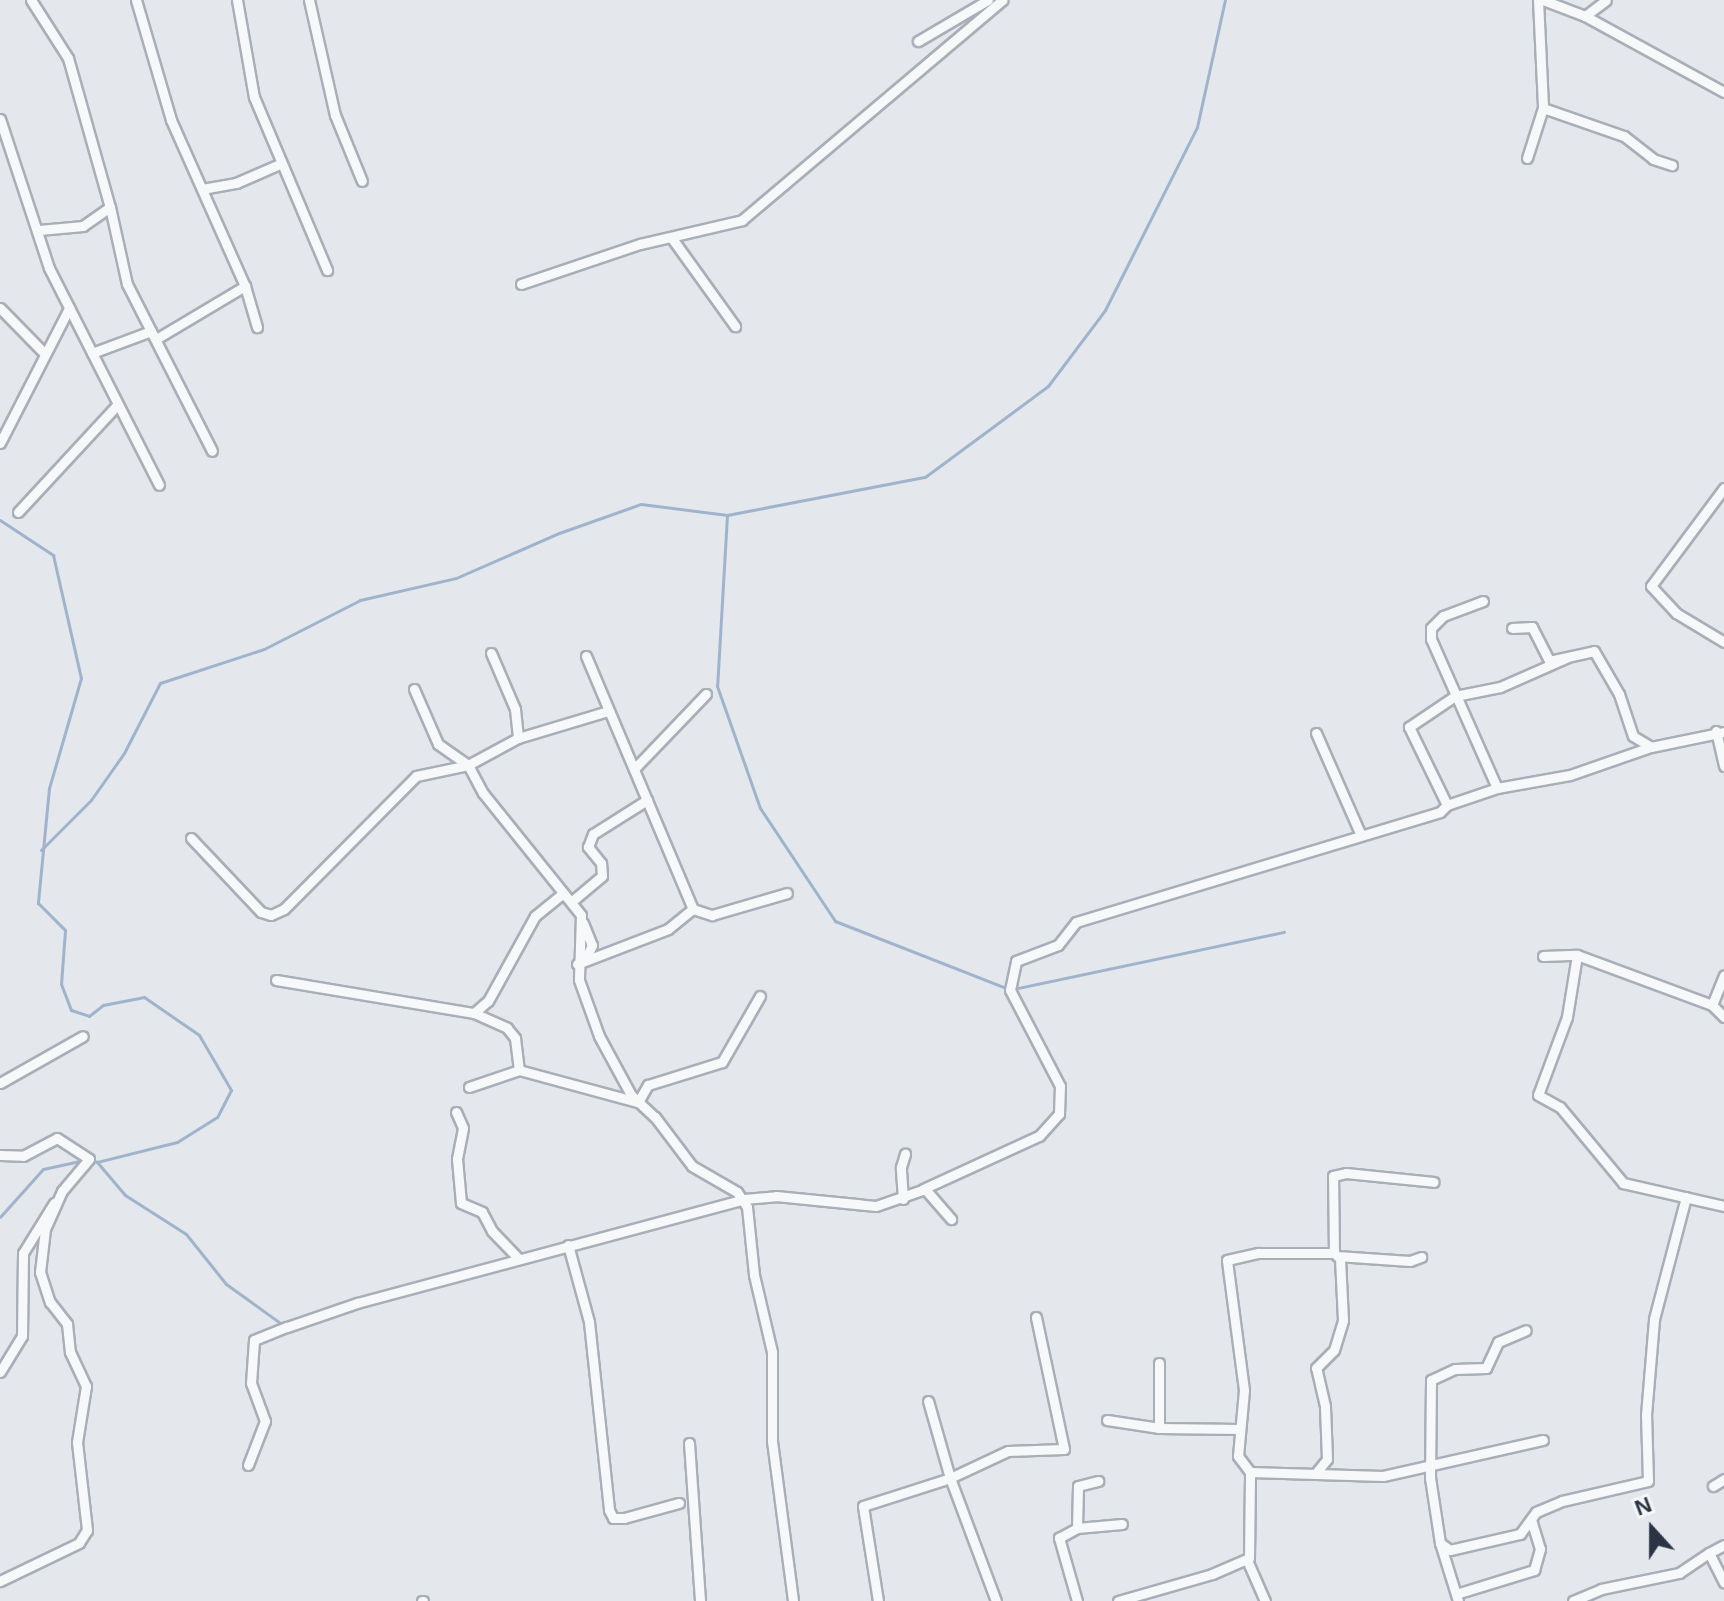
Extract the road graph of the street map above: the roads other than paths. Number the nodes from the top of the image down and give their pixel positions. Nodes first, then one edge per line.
1 (31, 0) edge
2 (136, 0) edge
3 (237, 0) edge
4 (309, 0) edge
5 (988, 0) edge
6 (1002, 0) edge
7 (1540, 0) edge
8 (1606, 0) edge
9 (1585, 16) junction
10 (918, 41) dead end
11 (1724, 92) edge
12 (1543, 108) junction
13 (0, 119) edge
14 (1527, 158) dead end
15 (280, 164) junction
16 (1672, 165) dead end
17 (362, 181) dead end
18 (202, 189) junction
19 (110, 207) junction
20 (39, 230) junction
21 (671, 237) junction
22 (327, 270) dead end
23 (521, 284) dead end
24 (245, 286) junction
25 (0, 308) edge
26 (69, 308) junction
27 (735, 326) dead end
28 (257, 327) dead end
29 (154, 335) junction
30 (44, 353) junction
31 (92, 353) junction
32 (117, 405) junction
33 (0, 443) edge
34 (212, 451) dead end
35 (159, 485) dead end
36 (1724, 488) edge
37 (18, 512) dead end
38 (1483, 601) dead end
39 (1512, 628) dead end
40 (1724, 642) edge
41 (491, 653) dead end
42 (586, 656) dead end
43 (1566, 658) junction
44 (414, 689) dead end
45 (706, 694) dead end
46 (1455, 696) junction
47 (608, 711) junction
48 (1720, 732) edge
49 (1316, 733) dead end
50 (518, 738) junction
51 (1651, 747) junction
52 (468, 765) junction
53 (1724, 766) edge
54 (634, 769) junction
55 (1497, 788) junction
56 (647, 800) junction
57 (1447, 805) junction
58 (1360, 833) junction
59 (191, 838) dead end
60 (563, 893) junction
61 (787, 893) dead end
62 (571, 902) junction
63 (693, 909) junction
64 (1577, 955) junction
65 (1543, 956) dead end
66 (581, 963) junction
67 (1724, 975) edge
68 (276, 980) dead end
69 (760, 996) dead end
70 (1712, 1005) junction
71 (474, 1013) junction
72 (1724, 1017) edge
73 (83, 1036) dead end
74 (519, 1070) junction
75 (0, 1083) edge
76 (469, 1087) dead end
77 (638, 1102) junction
78 (456, 1112) dead end
79 (905, 1154) dead end
80 (0, 1155) edge
81 (1434, 1182) dead end
82 (923, 1189) junction
83 (1686, 1197) junction
84 (58, 1199) junction
85 (744, 1199) junction
86 (903, 1199) junction
87 (1724, 1206) edge
88 (951, 1219) dead end
89 (568, 1245) junction
90 (1337, 1256) junction
91 (1421, 1257) dead end
92 (519, 1259) junction
93 (1036, 1317) dead end
94 (1526, 1330) dead end
95 (1159, 1363) dead end
96 (0, 1372) edge
97 (928, 1401) dead end
98 (1107, 1420) dead end
99 (1159, 1428) junction
100 (1240, 1429) junction
101 (1543, 1440) dead end
102 (689, 1443) dead end
103 (248, 1465) dead end
104 (1431, 1467) junction
105 (1250, 1472) junction
106 (1315, 1474) junction
107 (950, 1478) junction
108 (1724, 1479) edge
109 (1098, 1481) dead end
110 (1713, 1486) dead end
111 (679, 1503) dead end
112 (1531, 1519) junction
113 (1122, 1524) dead end
114 (1077, 1528) junction
115 (1440, 1543) junction
116 (1724, 1545) edge
117 (1709, 1553) junction
118 (1247, 1560) junction
119 (0, 1581) edge
120 (1724, 1582) edge
121 (1457, 1598) edge
122 (700, 1601) edge
123 (793, 1601) edge
124 (878, 1601) edge
125 (996, 1601) edge
126 (1077, 1601) edge
127 (1118, 1601) edge
128 (1265, 1601) edge
129 (1573, 1601) edge

1 - 19 street
2 - 18 street
3 - 15 street
4 - 17 street
5 - 10 street
6 - 21 street
7 - 9 street
7 - 12 street
8 - 9 street
9 - 11 street
12 - 14 street
12 - 16 street
13 - 20 street
15 - 18 street
15 - 22 street
18 - 24 street
19 - 20 street
19 - 29 street
20 - 26 street
21 - 23 street
21 - 27 street
24 - 28 street
24 - 29 street
25 - 30 street
26 - 30 street
26 - 31 street
29 - 31 street
29 - 34 street
30 - 33 street
31 - 32 street
32 - 35 street
32 - 37 street
36 - 40 street
38 - 46 street
39 - 43 street
41 - 50 street
42 - 47 street
43 - 46 street
43 - 51 street
44 - 52 street
45 - 54 street
46 - 55 street
46 - 57 street
47 - 50 street
47 - 54 street
48 - 51 street
48 - 53 street
49 - 58 street
50 - 52 street
51 - 55 street
52 - 59 street
52 - 60 street
54 - 56 street
55 - 57 street
56 - 62 street
56 - 63 street
57 - 58 street
58 - 82 street
60 - 62 street
60 - 71 street
61 - 63 street
62 - 66 street
63 - 66 street
64 - 65 street
64 - 70 street
64 - 83 street
66 - 77 street
67 - 70 street
68 - 71 street
69 - 77 street
70 - 72 street
71 - 74 street
73 - 75 street
74 - 76 street
74 - 77 street
77 - 85 street
78 - 92 street
79 - 86 street
80 - 84 street
81 - 90 street
82 - 86 street
82 - 88 street
83 - 87 street
83 - 112 street
84 - 96 street
84 - 119 street
85 - 86 street
85 - 89 street
85 - 123 street
89 - 92 street
89 - 111 street
90 - 91 street
90 - 100 street
90 - 106 street
92 - 103 street
93 - 107 street
94 - 104 street
95 - 99 street
97 - 107 street
98 - 99 street
99 - 100 street
100 - 105 street
101 - 104 street
102 - 122 street
104 - 106 street
104 - 115 street
105 - 106 street
105 - 118 street
107 - 124 street
107 - 125 street
108 - 110 street
109 - 114 street
112 - 115 street
112 - 121 street
113 - 114 street
114 - 126 street
115 - 121 street
116 - 117 street
117 - 120 street
117 - 129 street
118 - 127 street
118 - 128 street

